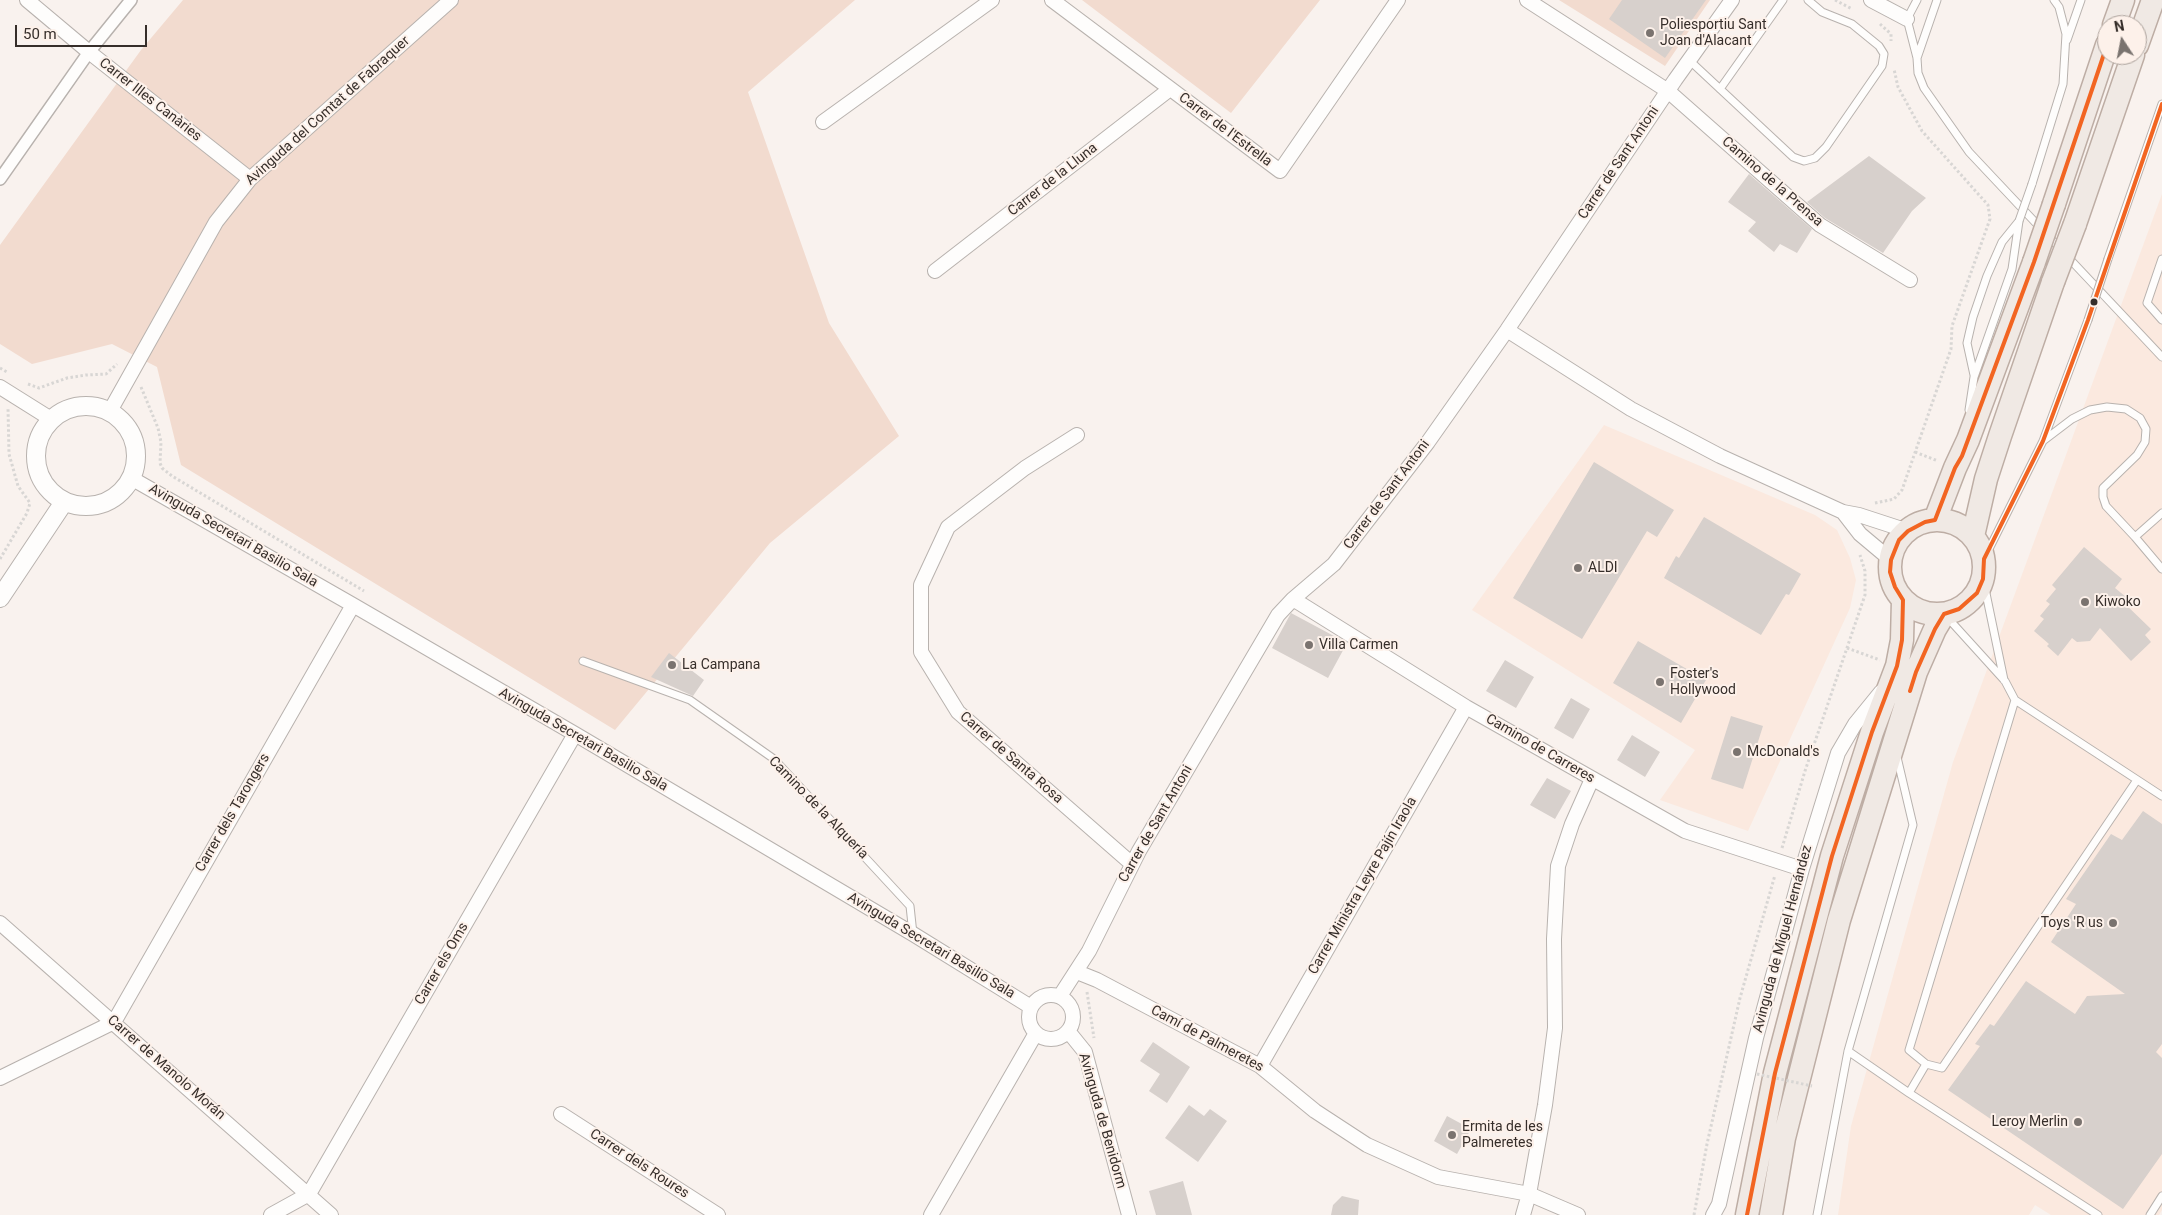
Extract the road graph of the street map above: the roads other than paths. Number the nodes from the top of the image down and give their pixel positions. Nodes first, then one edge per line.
1 (27, 0) edge
2 (131, 0) edge
3 (451, 0) edge
4 (992, 0) edge
5 (1052, 0) edge
6 (1398, 0) edge
7 (1527, 0) edge
8 (1732, 0) edge
9 (1783, 0) edge
10 (1808, 0) edge
11 (1871, 0) edge
12 (1917, 0) edge
13 (1937, 0) edge
14 (2054, 0) edge
15 (2081, 0) edge
16 (2123, 0) edge
17 (2152, 0) edge
18 (2118, 15) edge
19 (2147, 15) edge
20 (1907, 19) junction
21 (2066, 44) junction
22 (89, 52) junction
23 (1917, 58) junction
24 (1689, 60) junction
25 (2100, 65) edge
26 (2130, 65) edge
27 (1170, 89) junction
28 (1720, 89) junction
29 (1668, 91) junction
30 (2162, 104) edge
31 (823, 122) dead end
32 (0, 178) edge
33 (250, 179) junction
34 (2019, 221) junction
35 (2162, 262) edge
36 (935, 271) dead end
37 (1910, 280) dead end
38 (2162, 320) edge
39 (1507, 330) junction
40 (2162, 357) edge
41 (1974, 377) junction
42 (0, 387) edge
43 (110, 412) junction
44 (51, 419) junction
45 (1077, 435) dead end
46 (1968, 440) junction
47 (2043, 441) junction
48 (131, 478) junction
49 (64, 502) junction
50 (1843, 512) junction
51 (2162, 513) edge
52 (1935, 520) junction
53 (1908, 531) junction
54 (1973, 536) junction
55 (2135, 537) junction
56 (1891, 560) junction
57 (1983, 569) junction
58 (2162, 569) edge
59 (0, 598) edge
60 (1293, 599) junction
61 (1904, 600) junction
62 (353, 605) junction
63 (1944, 614) junction
64 (583, 661) dead end
65 (1891, 680) junction
66 (2004, 681) junction
67 (2016, 700) junction
68 (1466, 707) junction
69 (575, 734) junction
70 (1895, 742) junction
71 (1592, 779) junction
72 (2138, 780) junction
73 (2162, 796) edge
74 (1132, 864) junction
75 (1802, 869) junction
76 (0, 923) edge
77 (913, 934) junction
78 (1077, 972) junction
79 (1060, 996) junction
80 (1031, 1007) junction
81 (114, 1022) junction
82 (1068, 1031) junction
83 (1036, 1033) junction
84 (1848, 1051) junction
85 (1926, 1064) junction
86 (1260, 1066) junction
87 (0, 1078) edge
88 (1909, 1093) junction
89 (561, 1114) dead end
90 (309, 1194) junction
91 (1529, 1194) junction
92 (2162, 1196) edge
93 (271, 1215) edge
94 (331, 1215) edge
95 (718, 1215) edge
96 (931, 1215) edge
97 (1129, 1215) edge
98 (1523, 1215) edge
99 (1578, 1215) edge
100 (1713, 1215) edge
101 (1747, 1215) edge
102 (1770, 1215) edge
103 (1817, 1215) edge
104 (2098, 1215) edge
105 (2150, 1215) edge

1 - 22 street, Carrer Illes Canàries
2 - 22 street
3 - 33 street, Avinguda del Comtat de Fabraquer
4 - 31 street
5 - 27 street, Carrer de l'Estrella
6 - 27 street, Carrer de l'Estrella
7 - 29 street
8 - 24 street, Carrer de Sant Antoni
9 - 28 lane
10 - 28 lane
11 - 20 street
12 - 20 lane
13 - 23 lane
14 - 21 lane
15 - 21 lane
16 - 18 main road
17 - 19 main road
20 - 23 lane
21 - 34 lane, bridge
22 - 32 street
22 - 33 street, Carrer Illes Canàries
23 - 40 lane
24 - 28 lane
24 - 29 street, Carrer de Sant Antoni
25 - 46 main road, bridge
26 - 54 main road, bridge
27 - 36 street, Carrer de la Lluna
29 - 37 street, Camino de la Prensa
29 - 39 street, Carrer de Sant Antoni
30 - 47 lane, bridge
33 - 43 street, Avinguda del Comtat de Fabraquer
34 - 41 lane
34 - 41 lane
35 - 38 lane
39 - 50 street
39 - 60 street, Carrer de Sant Antoni
41 - 46 lane
42 - 44 street
43 - 44 street
43 - 48 street
44 - 49 street
45 - 74 street, Carrer de Santa Rosa
46 - 52 main road
47 - 55 lane
47 - 57 lane
48 - 49 street
48 - 62 street, Avinguda Secretari Basilio Sala
49 - 59 street
50 - 53 street
50 - 56 street
51 - 55 lane
52 - 53 main road
52 - 54 main road
53 - 56 main road
54 - 57 main road
55 - 58 lane
56 - 61 main road
57 - 63 main road
57 - 66 lane
60 - 68 street, Camino de Carreres
60 - 74 street, Carrer de Sant Antoni
61 - 63 main road
61 - 65 main road
62 - 69 street, Avinguda Secretari Basilio Sala
62 - 81 street, Carrer dels Tarongers
63 - 66 lane
63 - 70 main road
64 - 77 lane, Camino de la Alquería
65 - 75 street, Avinguda de Miguel Hernández
65 - 101 main road
66 - 67 lane
67 - 72 lane
67 - 85 lane
68 - 71 street, Camino de Carreres
68 - 86 street, Carrer Ministra Leyre Pajín Iraola
69 - 77 street, Avinguda Secretari Basilio Sala
69 - 90 street, Carrer els Oms
70 - 84 lane
70 - 102 main road
71 - 75 street, Camino de Carreres
71 - 91 street
72 - 73 lane
72 - 85 lane
74 - 78 street, Carrer de Sant Antoni
75 - 100 street, Avinguda de Miguel Hernández
76 - 81 street, Carrer de Manolo Morán
77 - 80 street, Avinguda Secretari Basilio Sala
78 - 79 street, Carrer de Sant Antoni
78 - 86 street, Camí de Palmeretes
79 - 80 street
79 - 82 street
80 - 83 street
81 - 87 street
81 - 90 street, Carrer de Manolo Morán
82 - 83 street
82 - 97 street, Avinguda de Benidorm
83 - 96 street
84 - 88 lane
84 - 103 lane
85 - 88 lane
86 - 91 street, Camí de Palmeretes
88 - 104 lane
89 - 95 street, Carrer dels Roures
90 - 93 street
90 - 94 street, Carrer de Manolo Morán
91 - 98 street
91 - 99 street, Camí de Palmeretes
92 - 105 lane

